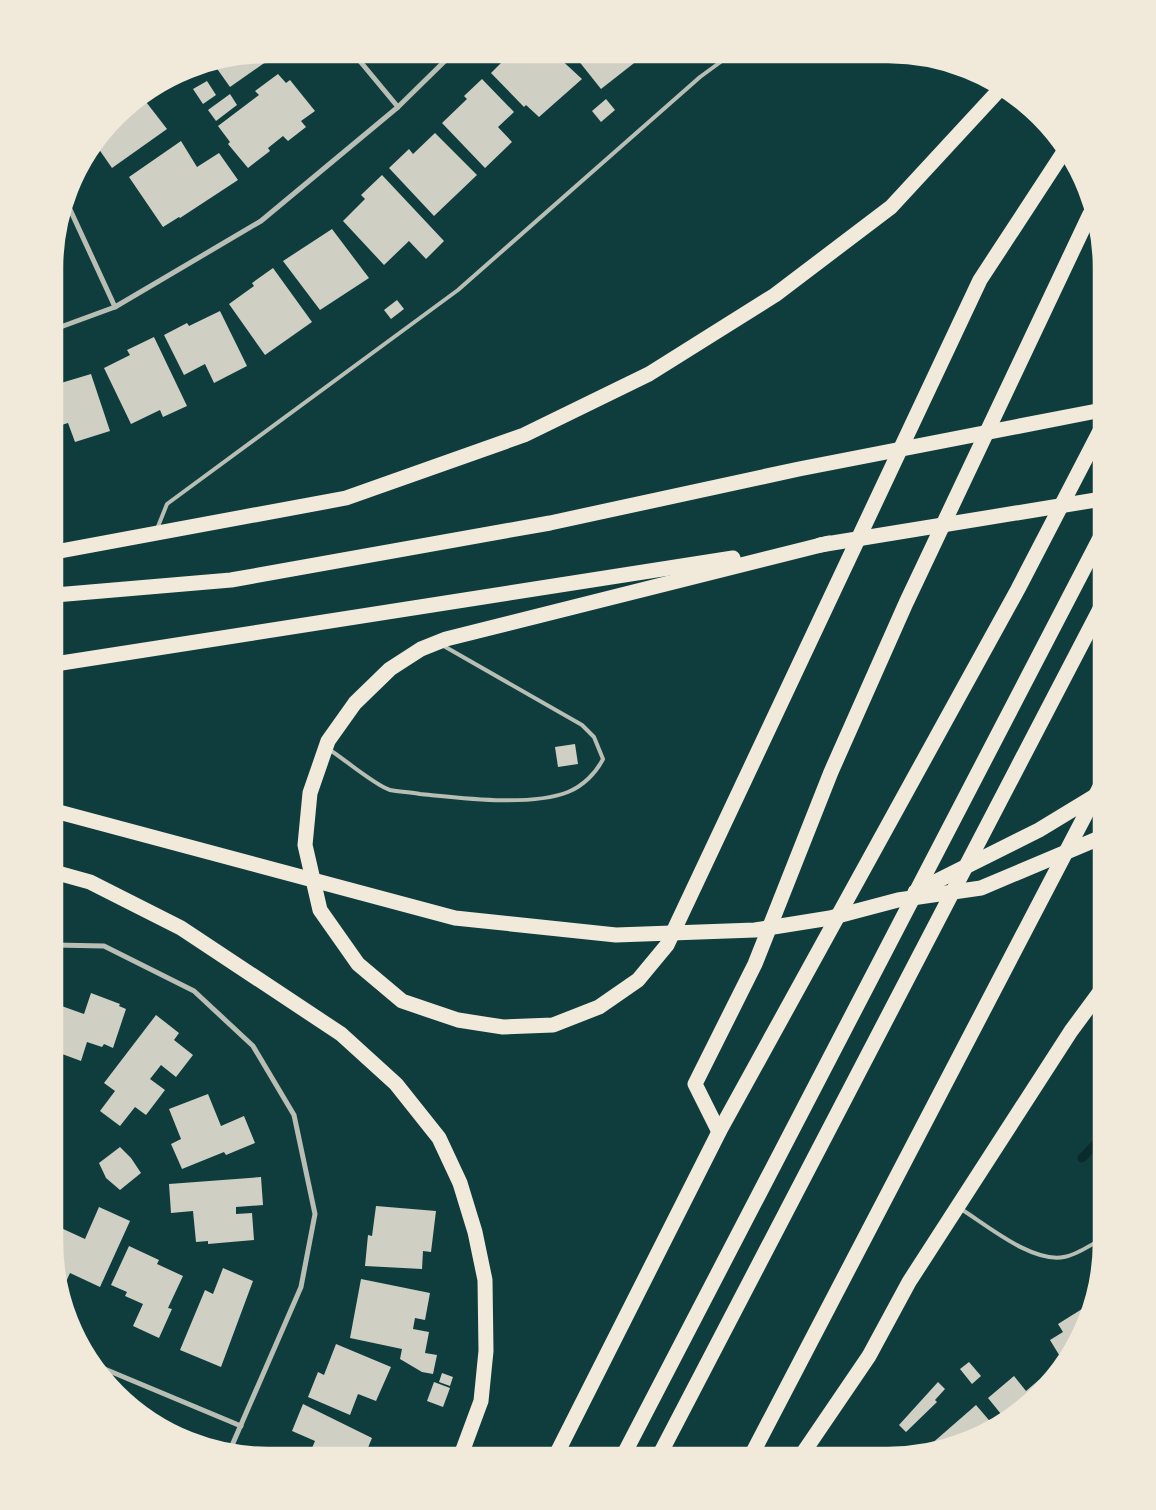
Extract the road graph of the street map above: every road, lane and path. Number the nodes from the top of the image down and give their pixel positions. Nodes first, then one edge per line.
1 (361, 62) edge
2 (444, 62) edge
3 (720, 62) edge
4 (996, 93) edge
5 (398, 107) junction
6 (1061, 157) edge
7 (71, 211) edge
8 (1087, 220) edge
9 (116, 308) junction
10 (62, 327) edge
11 (1094, 412) edge
12 (1094, 415) edge
13 (1038, 424) junction
14 (1094, 442) edge
15 (1094, 500) edge
16 (155, 533) junction
17 (829, 543) junction
18 (1094, 549) edge
19 (62, 551) edge
20 (62, 594) edge
21 (1094, 620) edge
22 (438, 642) junction
23 (62, 663) edge
24 (326, 747) junction
25 (1094, 797) edge
26 (1094, 798) edge
27 (62, 813) edge
28 (1094, 840) edge
29 (62, 874) edge
30 (898, 900) junction
31 (62, 945) edge
32 (1094, 1000) edge
33 (719, 1132) junction
34 (958, 1207) junction
35 (1094, 1243) edge
36 (108, 1370) edge
37 (241, 1426) junction
38 (232, 1445) edge
39 (463, 1448) edge
40 (560, 1448) edge
41 (627, 1448) edge
42 (663, 1448) edge
43 (755, 1448) edge
44 (805, 1448) edge

1 - 5 street
2 - 5 street
3 - 16 lane
4 - 16 highway
5 - 9 street
6 - 24 highway
7 - 9 street
8 - 33 highway
9 - 10 street
11 - 13 highway
12 - 13 highway
13 - 20 highway
14 - 33 highway
15 - 17 highway
16 - 19 highway
17 - 22 highway
17 - 23 highway
18 - 41 highway
21 - 42 highway
22 - 24 highway
22 - 24 lane
25 - 30 highway
26 - 43 highway
27 - 30 highway
28 - 30 highway
29 - 39 highway
31 - 37 street
32 - 34 highway
33 - 40 highway
34 - 35 lane
34 - 44 highway
36 - 37 street
37 - 38 street

